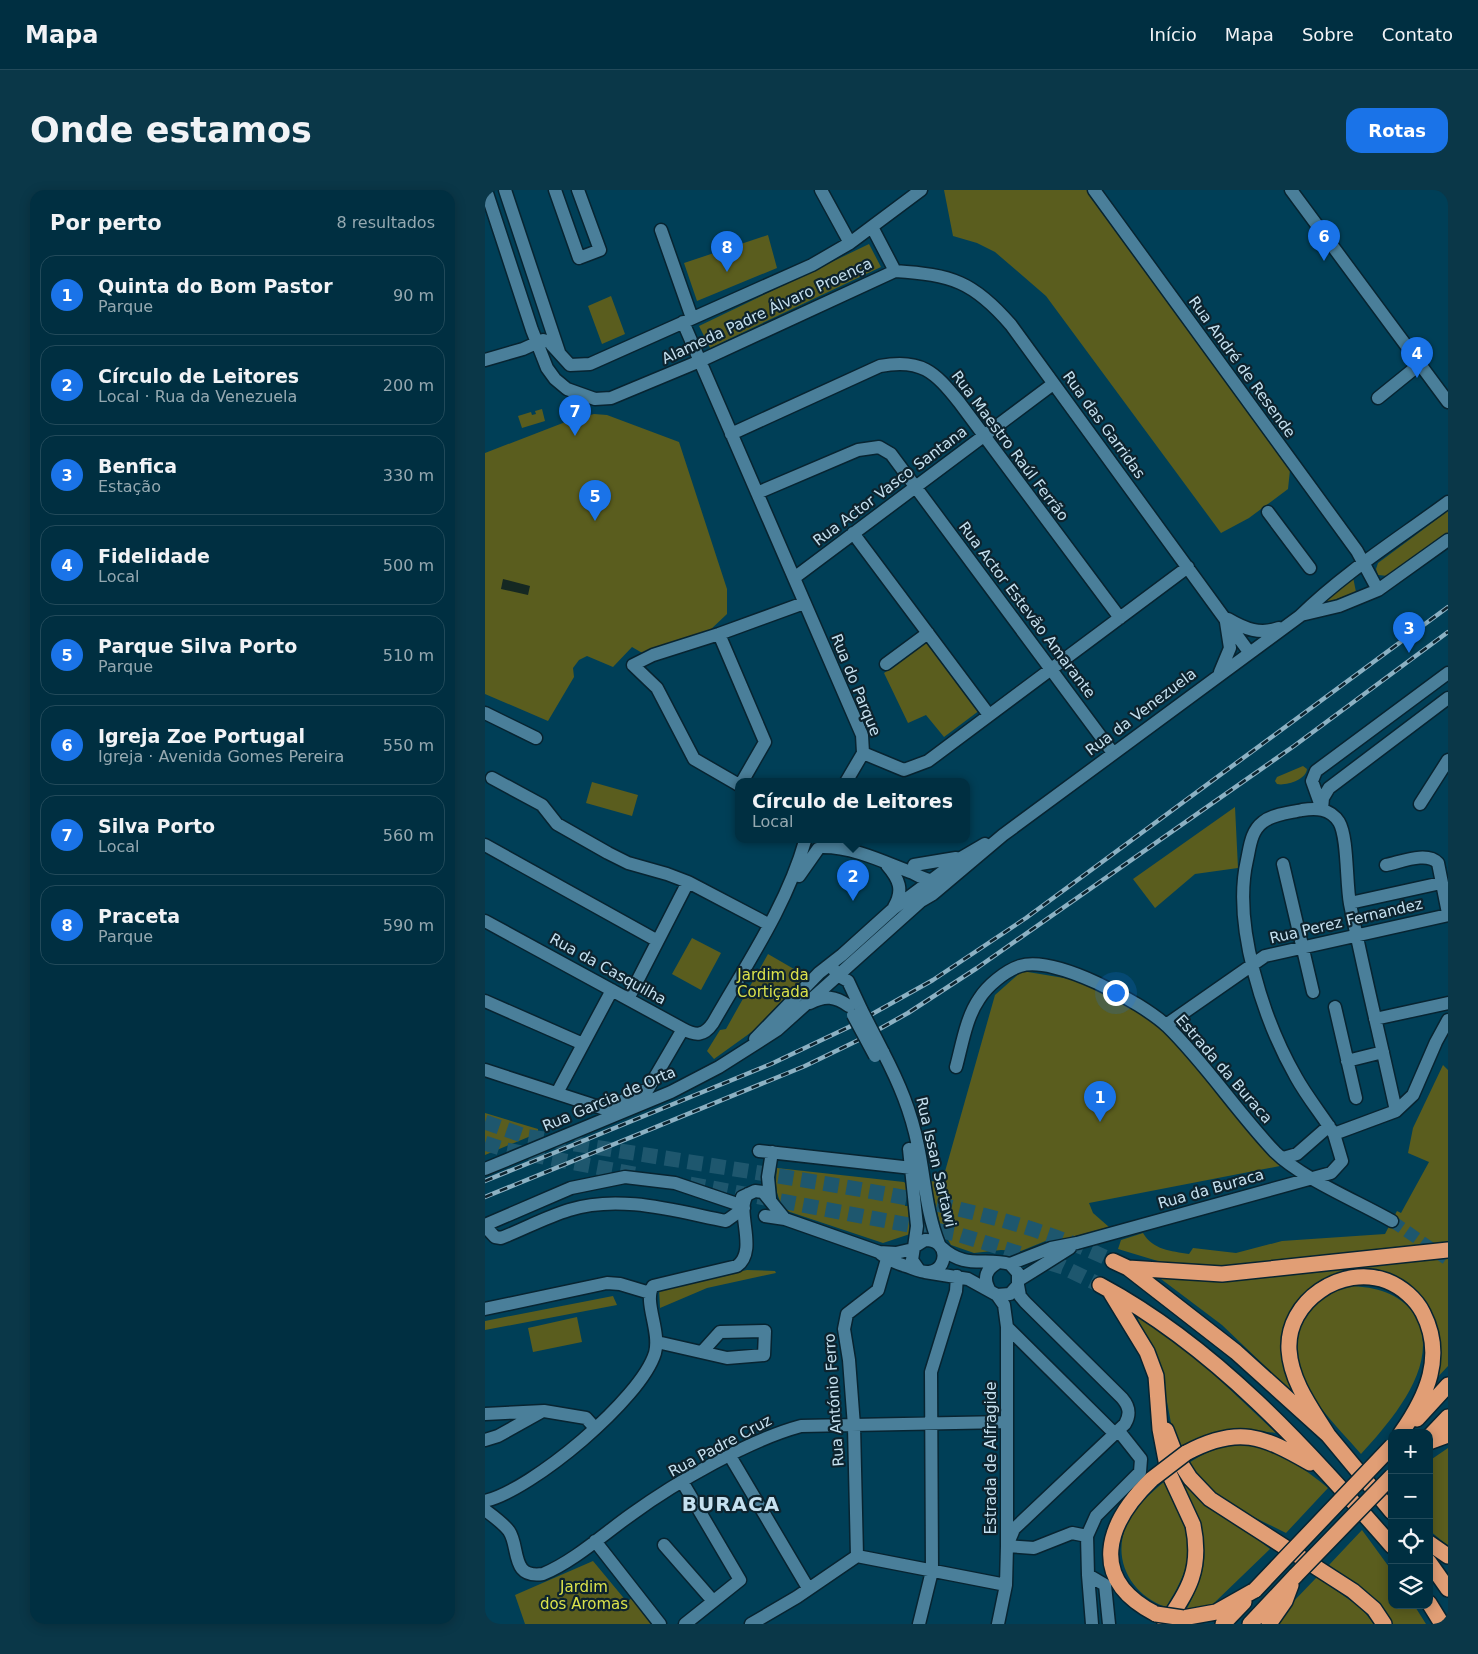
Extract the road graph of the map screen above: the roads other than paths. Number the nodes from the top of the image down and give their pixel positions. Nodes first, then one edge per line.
1 (486, 190) edge
2 (505, 190) edge
3 (555, 190) edge
4 (578, 190) edge
5 (821, 190) edge
6 (921, 190) edge
7 (1094, 190) edge
8 (1291, 190) edge
9 (509, 203) junction
10 (488, 209) edge
11 (872, 227) junction
12 (661, 230) dead end
13 (850, 243) junction
14 (895, 270) junction
15 (687, 320) junction
16 (536, 341) junction
17 (561, 357) junction
18 (485, 360) edge
19 (700, 361) junction
20 (1420, 364) junction
21 (1053, 384) junction
22 (1377, 398) dead end
23 (1448, 402) edge
24 (731, 434) junction
25 (984, 436) junction
26 (915, 487) junction
27 (757, 493) junction
28 (1448, 502) edge
29 (1268, 512) dead end
30 (1409, 530) junction
31 (853, 533) junction
32 (1448, 540) edge
33 (1364, 562) junction
34 (1188, 567) junction
35 (1310, 568) dead end
36 (1371, 576) junction
37 (794, 578) junction
38 (1378, 590) junction
39 (805, 603) junction
40 (1300, 616) junction
41 (1226, 617) junction
42 (1120, 618) junction
43 (1287, 625) junction
44 (928, 633) junction
45 (719, 634) junction
46 (1249, 652) junction
47 (886, 664) dead end
48 (1051, 669) junction
49 (1448, 673) edge
50 (1219, 674) junction
51 (1448, 698) edge
52 (485, 713) edge
53 (989, 715) junction
54 (537, 738) dead end
55 (863, 753) junction
56 (1113, 753) junction
57 (1448, 760) edge
58 (492, 778) dead end
59 (744, 778) edge
60 (848, 778) edge
61 (735, 784) edge
62 (1420, 804) dead end
63 (1322, 809) junction
64 (1003, 835) junction
65 (803, 843) edge
66 (807, 843) edge
67 (850, 843) edge
68 (485, 845) edge
69 (823, 845) edge
70 (961, 858) junction
71 (877, 859) junction
72 (1283, 864) dead end
73 (1386, 864) dead end
74 (914, 865) junction
75 (952, 879) junction
76 (929, 880) junction
77 (688, 882) junction
78 (1441, 883) junction
79 (781, 900) junction
80 (921, 901) junction
81 (1350, 903) junction
82 (893, 909) junction
83 (1448, 914) edge
84 (485, 921) edge
85 (768, 924) junction
86 (1357, 936) junction
87 (656, 940) junction
88 (869, 948) junction
89 (1301, 948) junction
90 (1252, 963) junction
91 (834, 969) junction
92 (612, 990) junction
93 (1313, 992) dead end
94 (628, 998) junction
95 (485, 1001) edge
96 (1448, 1003) edge
97 (806, 1005) junction
98 (855, 1007) junction
99 (1335, 1007) dead end
100 (1375, 1019) junction
101 (1448, 1020) edge
102 (1166, 1026) junction
103 (683, 1029) junction
104 (583, 1044) junction
105 (743, 1051) junction
106 (1383, 1052) junction
107 (879, 1054) junction
108 (1347, 1061) junction
109 (956, 1067) dead end
110 (485, 1070) edge
111 (557, 1093) junction
112 (1356, 1098) dead end
113 (1396, 1111) junction
114 (1332, 1130) junction
115 (1283, 1158) junction
116 (912, 1168) junction
117 (485, 1169) edge
118 (768, 1177) junction
119 (1313, 1178) junction
120 (770, 1200) junction
121 (747, 1202) junction
122 (764, 1217) junction
123 (785, 1219) junction
124 (1392, 1221) tunnel mouth
125 (485, 1225) edge
126 (747, 1240) junction
127 (1077, 1243) junction
128 (940, 1246) junction
129 (913, 1248) junction
130 (1448, 1250) edge
131 (883, 1255) junction
132 (1113, 1260) tunnel mouth
133 (1003, 1263) junction
134 (1127, 1268) junction
135 (922, 1271) junction
136 (957, 1276) junction
137 (1019, 1283) junction
138 (650, 1291) junction
139 (993, 1293) junction
140 (485, 1309) edge
141 (1007, 1327) junction
142 (657, 1342) junction
143 (702, 1352) junction
144 (1448, 1385) edge
145 (1159, 1409) junction
146 (544, 1411) junction
147 (485, 1414) edge
148 (1448, 1417) edge
149 (1006, 1422) junction
150 (931, 1424) junction
151 (854, 1426) junction
152 (595, 1428) junction
153 (1404, 1429) edge
154 (1406, 1429) edge
155 (1116, 1432) junction
156 (1433, 1433) edge
157 (1448, 1435) edge
158 (1328, 1436) junction
159 (485, 1440) edge
160 (1433, 1441) edge
161 (1388, 1450) edge
162 (730, 1456) junction
163 (1328, 1473) junction
164 (1146, 1476) junction
165 (1388, 1480) edge
166 (683, 1482) junction
167 (1007, 1497) junction
168 (485, 1501) edge
169 (1388, 1507) edge
170 (1036, 1508) junction
171 (485, 1510) edge
172 (1087, 1536) junction
173 (595, 1541) junction
174 (1388, 1541) edge
175 (665, 1545) dead end
176 (1007, 1546) junction
177 (1433, 1546) edge
178 (857, 1556) junction
179 (1448, 1556) edge
180 (1430, 1564) edge
181 (932, 1570) junction
182 (1088, 1575) junction
183 (1296, 1575) junction
184 (1006, 1585) junction
185 (808, 1588) junction
186 (1448, 1589) edge
187 (1255, 1590) junction
188 (713, 1601) junction
189 (1433, 1609) edge
190 (771, 1619) edge
191 (1161, 1619) edge
192 (660, 1624) edge
193 (685, 1624) edge
194 (751, 1624) edge
195 (919, 1624) edge
196 (998, 1624) edge
197 (1091, 1624) edge
198 (1109, 1624) edge
199 (1223, 1624) edge
200 (1250, 1624) edge
201 (1269, 1624) edge
202 (1384, 1624) edge
203 (1442, 1624) edge

1 - 10 street, Alameda Padre Álvaro Proença
2 - 9 street
3 - 4 street
5 - 13 street
6 - 11 street
7 - 33 street, Rua André de Resende
8 - 20 street
9 - 10 street
9 - 17 street
10 - 16 street, Alameda Padre Álvaro Proença
11 - 13 street, Alameda Padre Álvaro Proença
11 - 14 street, Alameda Padre Álvaro Proença
12 - 15 street, Rua do Parque
13 - 15 street, Alameda Padre Álvaro Proença
14 - 19 street, Alameda Padre Álvaro Proença
14 - 21 street, Rua das Garridas
15 - 17 street, Alameda Padre Álvaro Proença
15 - 19 street, Rua do Parque
16 - 17 street
16 - 18 street
16 - 19 street, Alameda Padre Álvaro Proença
19 - 24 street, Rua do Parque
20 - 22 street
20 - 23 street
21 - 25 street, Rua Actor Vasco Santana
21 - 34 street, Rua das Garridas
24 - 25 street, Rua Maestro Raúl Ferrão
24 - 27 street, Rua do Parque
25 - 26 street, Rua Actor Vasco Santana
25 - 42 street, Rua Maestro Raúl Ferrão
26 - 27 street, Rua Actor Estevão Amarante
26 - 31 street, Rua Actor Vasco Santana
26 - 48 street, Rua Actor Estevão Amarante
27 - 37 street, Rua do Parque
28 - 30 street, Rua da Venezuela
29 - 35 street
30 - 33 street, Rua da Venezuela
30 - 36 street, Rua da Venezuela
31 - 37 street, Rua Actor Vasco Santana
31 - 44 street
32 - 38 street, Rua da Venezuela
33 - 36 street, Rua André de Resende
33 - 40 street, Rua da Venezuela
34 - 41 street, Rua das Garridas
34 - 42 street, Rua do Parque
36 - 38 street, Rua André de Resende
37 - 39 street, Rua do Parque
38 - 40 street, Rua da Venezuela
39 - 45 street
39 - 55 street, Rua do Parque
40 - 43 street, Rua da Venezuela
41 - 43 street
41 - 46 street, Rua das Garridas
41 - 50 street
42 - 48 street, Rua do Parque
43 - 46 street, Rua da Venezuela
44 - 47 street
44 - 53 street
45 - 59 street
45 - 61 street
46 - 50 street, Rua da Venezuela
48 - 53 street, Rua do Parque
48 - 56 street, Rua Actor Estevão Amarante
49 - 63 street
50 - 56 street, Rua da Venezuela
51 - 63 street
52 - 54 street
53 - 55 street, Rua do Parque
55 - 60 street
56 - 64 street, Rua da Venezuela
57 - 62 street
58 - 77 street
63 - 81 street
63 - 90 street
64 - 70 street, Rua da Venezuela
64 - 75 street, Rua da Venezuela
65 - 79 street
66 - 69 street
67 - 71 street
68 - 87 street
69 - 71 street
69 - 79 street
70 - 74 street
70 - 76 street, Rua da Venezuela
71 - 74 street
71 - 76 street
71 - 82 street
72 - 89 street
73 - 78 street
74 - 76 street
75 - 76 street
75 - 80 street, Rua da Venezuela
76 - 80 street
76 - 82 street, Rua da Venezuela
77 - 85 street
77 - 87 street
78 - 81 street
78 - 83 street
79 - 85 street
80 - 88 street, Rua da Venezuela
81 - 86 street
82 - 91 street, Rua da Venezuela
83 - 86 street, Rua Perez Fernandez
84 - 92 street, Rua da Casquilha
85 - 103 street, Rua da Casquilha
86 - 89 street, Rua Perez Fernandez
86 - 100 street
87 - 94 street
88 - 91 street, Rua da Venezuela
88 - 98 street
89 - 90 street, Rua Perez Fernandez
89 - 93 street
90 - 102 street, Rua Perez Fernandez
90 - 114 street
91 - 97 street, Rua Garcia de Orta
91 - 98 street, Rua Issan Sartawi
91 - 105 street, Rua Garcia de Orta
92 - 94 street, Rua da Casquilha
92 - 104 street
94 - 103 street, Rua da Casquilha
95 - 104 street
96 - 100 street
97 - 98 street
97 - 105 street, Rua Garcia de Orta
98 - 107 street, Rua Issan Sartawi, bridge
99 - 108 street
100 - 106 street
101 - 113 street
102 - 109 street, Estrada da Buraca
102 - 115 street, Estrada da Buraca
103 - 111 street
104 - 111 street
105 - 117 street, Rua Garcia de Orta
106 - 108 street
106 - 113 street
107 - 116 street, Rua Issan Sartawi
107 - 128 street, Rua Issan Sartawi
108 - 112 street
110 - 111 street
113 - 114 street
114 - 115 street
114 - 119 street, Rua da Buraca
115 - 119 street, Estrada da Buraca
116 - 118 street
116 - 129 street, Rua Issan Sartawi
118 - 120 street
118 - 121 street
119 - 124 street, Estrada da Buraca
119 - 127 street, Rua da Buraca
120 - 121 street
120 - 122 street
120 - 123 street
121 - 122 street
121 - 125 street
121 - 125 street
121 - 126 street
122 - 123 street
122 - 126 street
123 - 131 street
126 - 138 street
127 - 133 street, Rua da Buraca
127 - 137 street, Rua da Buraca
128 - 129 street
128 - 133 street
128 - 135 street
129 - 131 street
129 - 135 street
130 - 134 highway
131 - 135 street
131 - 151 street, Rua António Ferro
132 - 134 highway
133 - 137 street
133 - 139 street
134 - 158 highway
135 - 136 street
136 - 139 street
136 - 150 street
137 - 139 street
137 - 155 street
138 - 140 street
138 - 142 street
139 - 141 street, Estrada de Alfragide
141 - 149 street, Estrada de Alfragide
141 - 155 street
142 - 143 street
142 - 152 street
143 - 143 street
144 - 154 highway
145 - 163 highway
145 - 191 highway
145 - 202 highway
146 - 147 street
146 - 152 street
146 - 159 street
148 - 156 highway
149 - 150 street, Rua Padre Cruz
149 - 167 street, Estrada de Alfragide
150 - 151 street, Rua Padre Cruz
150 - 181 street
151 - 162 street, Rua Padre Cruz
151 - 178 street, Rua António Ferro
152 - 168 street
153 - 158 highway
155 - 164 street
155 - 170 street
157 - 160 highway
158 - 169 highway
161 - 187 highway, bridge
162 - 166 street, Rua Padre Cruz
162 - 185 street
163 - 164 highway, bridge
163 - 174 highway
164 - 172 street
164 - 191 highway
165 - 183 highway, bridge
166 - 173 street, Rua Padre Cruz
166 - 188 street
167 - 170 street
167 - 176 street, Estrada de Alfragide
170 - 176 street
171 - 173 street, Rua Padre Cruz
172 - 176 street
172 - 182 street
173 - 192 street
175 - 188 street
176 - 184 street, Estrada de Alfragide
177 - 179 highway
178 - 181 street
178 - 185 street
180 - 186 highway
181 - 184 street
181 - 195 street
182 - 197 street
182 - 198 street
183 - 200 highway
183 - 201 highway
184 - 196 street, Estrada de Alfragide
185 - 190 street
187 - 191 highway, bridge
187 - 199 highway
188 - 193 street
189 - 203 highway
190 - 194 street

